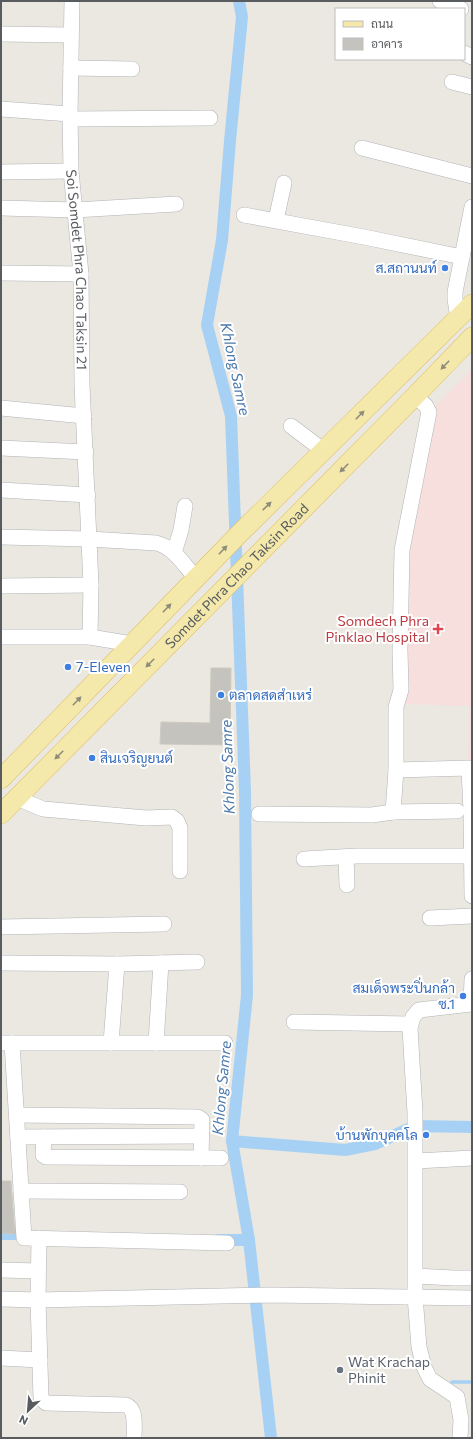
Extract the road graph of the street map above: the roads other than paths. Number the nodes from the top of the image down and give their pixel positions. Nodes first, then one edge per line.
1 (72, 1) edge
2 (441, 1) edge
3 (458, 8) edge
4 (1, 34) edge
5 (70, 35) junction
6 (71, 68) junction
7 (132, 69) dead end
8 (452, 82) dead end
9 (472, 87) edge
10 (1, 109) edge
11 (70, 116) junction
12 (210, 118) dead end
13 (362, 148) dead end
14 (71, 171) junction
15 (1, 172) edge
16 (472, 176) edge
17 (284, 183) dead end
18 (176, 204) dead end
19 (472, 206) edge
20 (1, 208) edge
21 (75, 210) junction
22 (244, 215) dead end
23 (276, 220) junction
24 (462, 257) junction
25 (1, 273) edge
26 (81, 274) junction
27 (472, 304) edge
28 (458, 318) junction
29 (472, 337) edge
30 (415, 396) junction
31 (1, 408) edge
32 (84, 416) junction
33 (291, 426) dead end
34 (1, 448) edge
35 (324, 451) junction
36 (86, 452) junction
37 (1, 490) edge
38 (88, 495) junction
39 (186, 506) dead end
40 (1, 537) edge
41 (90, 539) junction
42 (174, 552) junction
43 (202, 572) junction
44 (91, 585) junction
45 (1, 586) edge
46 (1, 637) edge
47 (90, 637) junction
48 (132, 644) junction
49 (396, 770) junction
50 (1, 779) edge
51 (17, 798) junction
52 (457, 811) dead end
53 (393, 812) junction
54 (1, 814) edge
55 (259, 814) dead end
56 (471, 856) junction
57 (346, 857) junction
58 (304, 859) dead end
59 (180, 871) dead end
60 (347, 885) dead end
61 (472, 896) edge
62 (472, 916) edge
63 (430, 918) dead end
64 (164, 924) dead end
65 (1, 927) edge
66 (197, 962) dead end
67 (1, 963) edge
68 (161, 963) junction
69 (117, 964) junction
70 (472, 979) edge
71 (294, 1022) dead end
72 (410, 1024) junction
73 (7, 1043) edge
74 (111, 1043) junction
75 (156, 1043) junction
76 (225, 1043) dead end
77 (17, 1115) junction
78 (44, 1136) junction
79 (201, 1136) junction
80 (18, 1137) junction
81 (201, 1158) junction
82 (221, 1158) dead end
83 (472, 1158) edge
84 (416, 1161) junction
85 (21, 1191) junction
86 (180, 1192) dead end
87 (39, 1238) junction
88 (227, 1243) dead end
89 (1, 1270) edge
90 (38, 1270) junction
91 (416, 1276) junction
92 (472, 1278) edge
93 (415, 1296) junction
94 (472, 1298) edge
95 (1, 1299) edge
96 (38, 1300) junction
97 (1, 1358) edge
98 (40, 1360) junction
99 (467, 1420) edge
100 (134, 1438) edge
101 (460, 1438) edge

1 - 5 street, Soi Somdet Phra Chao Taksin 21
2 - 3 street
4 - 5 street
5 - 6 street, Soi Somdet Phra Chao Taksin 21
6 - 7 street
6 - 11 street, Soi Somdet Phra Chao Taksin 21
8 - 9 street
10 - 11 street
11 - 12 street
11 - 14 street, Soi Somdet Phra Chao Taksin 21
13 - 16 street
14 - 15 street
14 - 21 street, Soi Somdet Phra Chao Taksin 21
17 - 23 street
18 - 21 street
19 - 24 street
20 - 21 street
21 - 26 street, Soi Somdet Phra Chao Taksin 21
22 - 23 street
23 - 24 street
24 - 28 street
25 - 26 street
26 - 32 street, Soi Somdet Phra Chao Taksin 21
27 - 28 main road, Somdet Phra Chao Taksin Road
35 -> 28 main road, Somdet Phra Chao Taksin Road
29 -> 30 main road, Somdet Phra Chao Taksin Road
30 - 49 street
30 -> 51 main road, Somdet Phra Chao Taksin Road
31 - 32 street
32 - 36 street, Soi Somdet Phra Chao Taksin 21
33 - 35 street
34 - 36 street
43 -> 35 main road, Somdet Phra Chao Taksin Road
36 - 38 street, Soi Somdet Phra Chao Taksin 21
37 - 38 street
38 - 41 street, Soi Somdet Phra Chao Taksin 21
39 - 42 street
40 - 41 street
41 - 42 street
41 - 44 street, Soi Somdet Phra Chao Taksin 21
42 - 43 street
48 -> 43 main road, Somdet Phra Chao Taksin Road
44 - 45 street
44 - 47 street, Soi Somdet Phra Chao Taksin 21
46 - 47 street
47 - 48 street
50 -> 48 main road, Somdet Phra Chao Taksin Road
49 - 53 street
49 - 56 street
51 - 54 main road, Somdet Phra Chao Taksin Road
51 - 59 street
52 - 53 street
53 - 55 street
56 - 57 street
56 - 61 street
57 - 58 street
57 - 60 street
62 - 63 street
64 - 65 street
66 - 68 street
67 - 69 street
68 - 69 street
68 - 75 street
69 - 74 street
70 - 72 street
71 - 72 street
72 - 84 street
73 - 74 street
73 - 77 street
74 - 75 street
75 - 76 street
77 - 79 street
77 - 80 street
78 - 79 street
78 - 80 street
78 - 81 street
79 - 81 street
80 - 85 street
81 - 82 street
83 - 84 street
84 - 91 street
85 - 86 street
85 - 87 street
87 - 88 street
87 - 90 street
89 - 90 street
90 - 96 street
91 - 92 street
91 - 93 street
93 - 94 street
93 - 96 street
93 - 99 street
95 - 96 street
96 - 98 street
97 - 98 street
98 - 100 street
99 - 101 street

